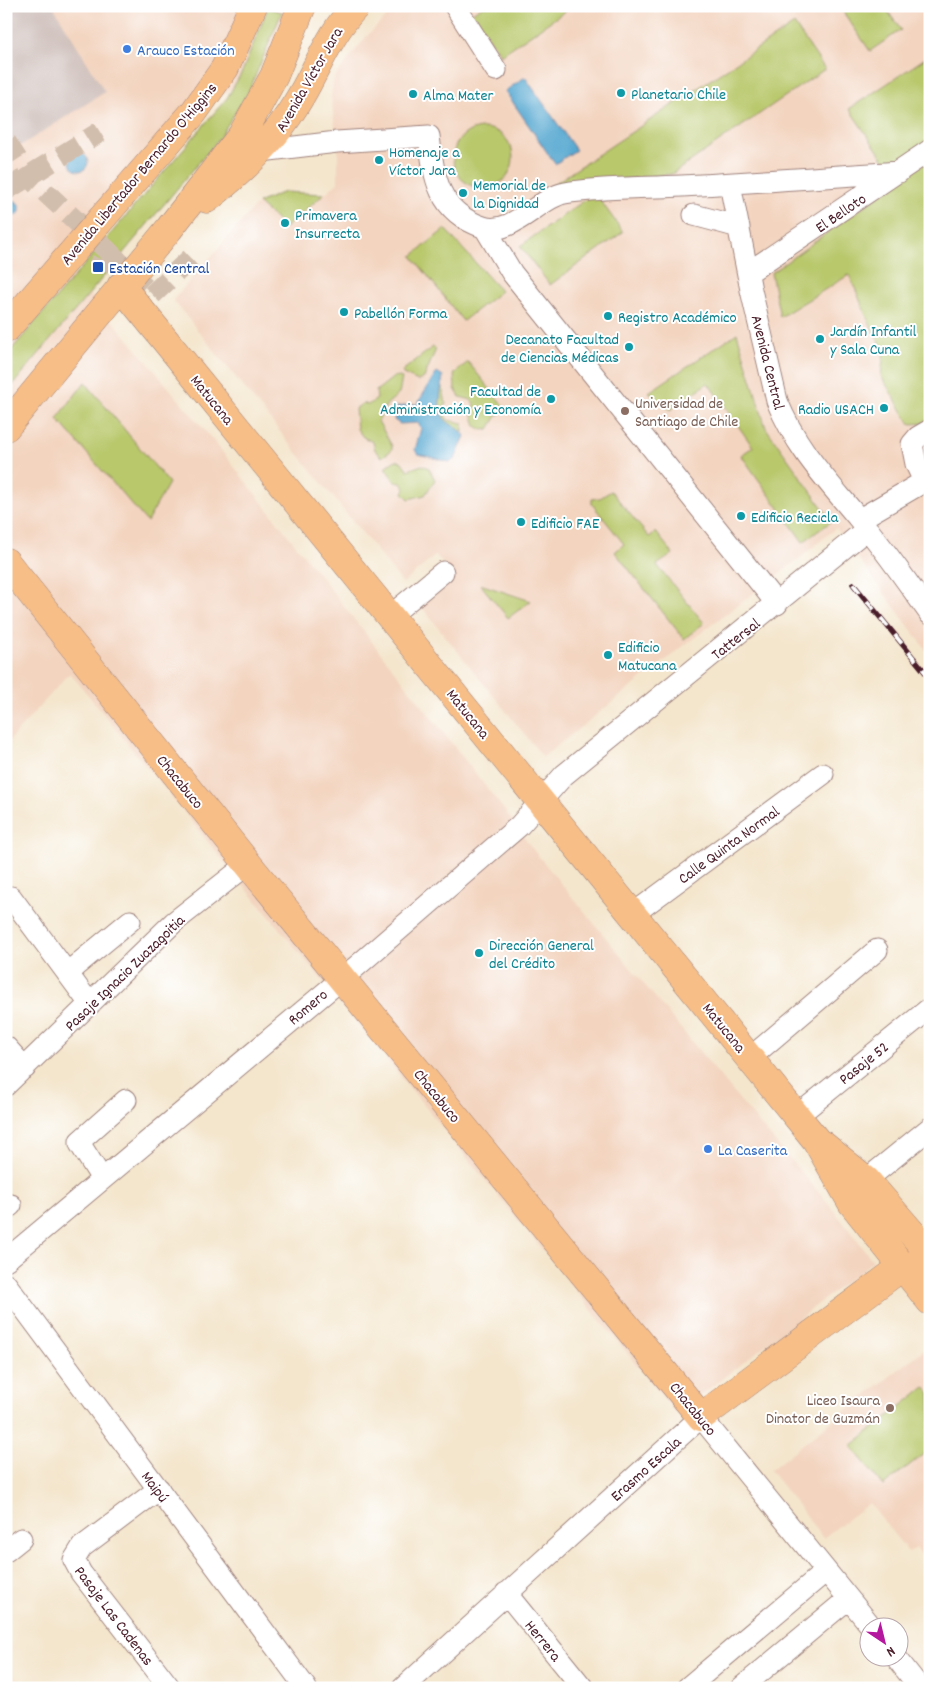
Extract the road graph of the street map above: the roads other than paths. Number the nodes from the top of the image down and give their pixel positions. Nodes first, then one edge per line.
1 (253, 6) edge
2 (302, 6) edge
3 (356, 6) edge
4 (455, 6) edge
5 (496, 70) dead end
6 (930, 150) edge
7 (261, 152) junction
8 (899, 172) junction
9 (730, 184) junction
10 (694, 215) dead end
11 (739, 227) junction
12 (485, 228) junction
13 (169, 229) junction
14 (749, 272) junction
15 (121, 286) junction
16 (6, 329) edge
17 (6, 428) edge
18 (930, 430) edge
19 (927, 479) edge
20 (863, 524) junction
21 (6, 562) edge
22 (442, 572) dead end
23 (777, 604) junction
24 (930, 614) edge
25 (390, 616) junction
26 (600, 745) joint
27 (823, 774) dead end
28 (541, 801) junction
29 (248, 864) junction
30 (11, 897) dead end
31 (633, 914) junction
32 (130, 921) dead end
33 (877, 950) dead end
34 (67, 973) junction
35 (342, 978) junction
36 (90, 1004) junction
37 (930, 1008) edge
38 (6, 1047) edge
39 (750, 1058) junction
40 (25, 1068) junction
41 (6, 1085) edge
42 (126, 1100) dead end
43 (796, 1116) junction
44 (930, 1128) edge
45 (816, 1140) junction
46 (102, 1179) junction
47 (866, 1180) junction
48 (929, 1255) edge
49 (6, 1260) edge
50 (902, 1267) junction
51 (6, 1284) edge
52 (930, 1301) edge
53 (702, 1416) junction
54 (158, 1489) junction
55 (826, 1571) junction
56 (506, 1593) junction
57 (848, 1599) junction
58 (862, 1616) edge
59 (903, 1666) edge
60 (574, 1685) edge
61 (170, 1688) edge
62 (306, 1688) edge
63 (403, 1688) edge
64 (687, 1688) edge
65 (741, 1688) edge
66 (920, 1688) edge

1 - 16 main road, Avenida Libertador Bernardo O'Higgins
2 - 13 main road
3 - 7 main road, Avenida Víctor Jara
4 - 5 street
6 - 8 street, El Belloto
7 - 12 street
7 - 13 main road, Avenida Víctor Jara
8 - 9 street
8 - 14 street, El Belloto
9 - 11 street, Avenida Central
9 - 12 street
10 - 11 street
11 - 14 street, Avenida Central
12 - 23 street
13 - 15 main road
14 - 20 street, Avenida Central
15 - 17 main road
15 - 25 main road, Matucana
18 - 19 street
19 - 20 street, Tattersal
20 - 23 street, Tattersal
20 - 24 street, Avenida Central
21 - 29 main road, Chacabuco
22 - 25 street
23 - 26 street, Tattersal
25 - 28 main road, Matucana
26 - 28 street, Romero
27 - 31 street, Calle Quinta Normal
28 - 31 main road, Matucana
28 - 35 street, Romero
29 - 35 main road, Chacabuco
29 - 36 street, Pasaje Ignacio Zuazagoitia
30 - 34 street
31 - 39 main road, Matucana
32 - 34 street
33 - 39 street
34 - 36 street
35 - 46 street, Romero
35 - 53 main road, Chacabuco
36 - 40 street, Pasaje Ignacio Zuazagoitia
37 - 43 street, Pasaje 52
38 - 40 street
39 - 43 main road, Matucana
40 - 41 street, Pasaje Ignacio Zuazagoitia
42 - 46 street
43 - 45 main road, Matucana
44 - 47 street
45 - 47 main road, Matucana
45 - 50 main road, Matucana
46 - 49 street, Romero
47 - 48 main road, Matucana
48 - 50 main road
50 - 52 main road, Matucana
50 - 53 main road, Erasmo Escala
51 - 54 street, Maipú
53 - 55 street, Chacabuco
53 - 56 street, Erasmo Escala
54 - 61 street, Pasaje Las Cadenas
54 - 62 street, Maipú
55 - 57 street, Chacabuco
55 - 64 street
56 - 60 street, Herrera
56 - 63 street, Erasmo Escala
57 - 58 street, Chacabuco
57 - 65 street
59 - 66 street

